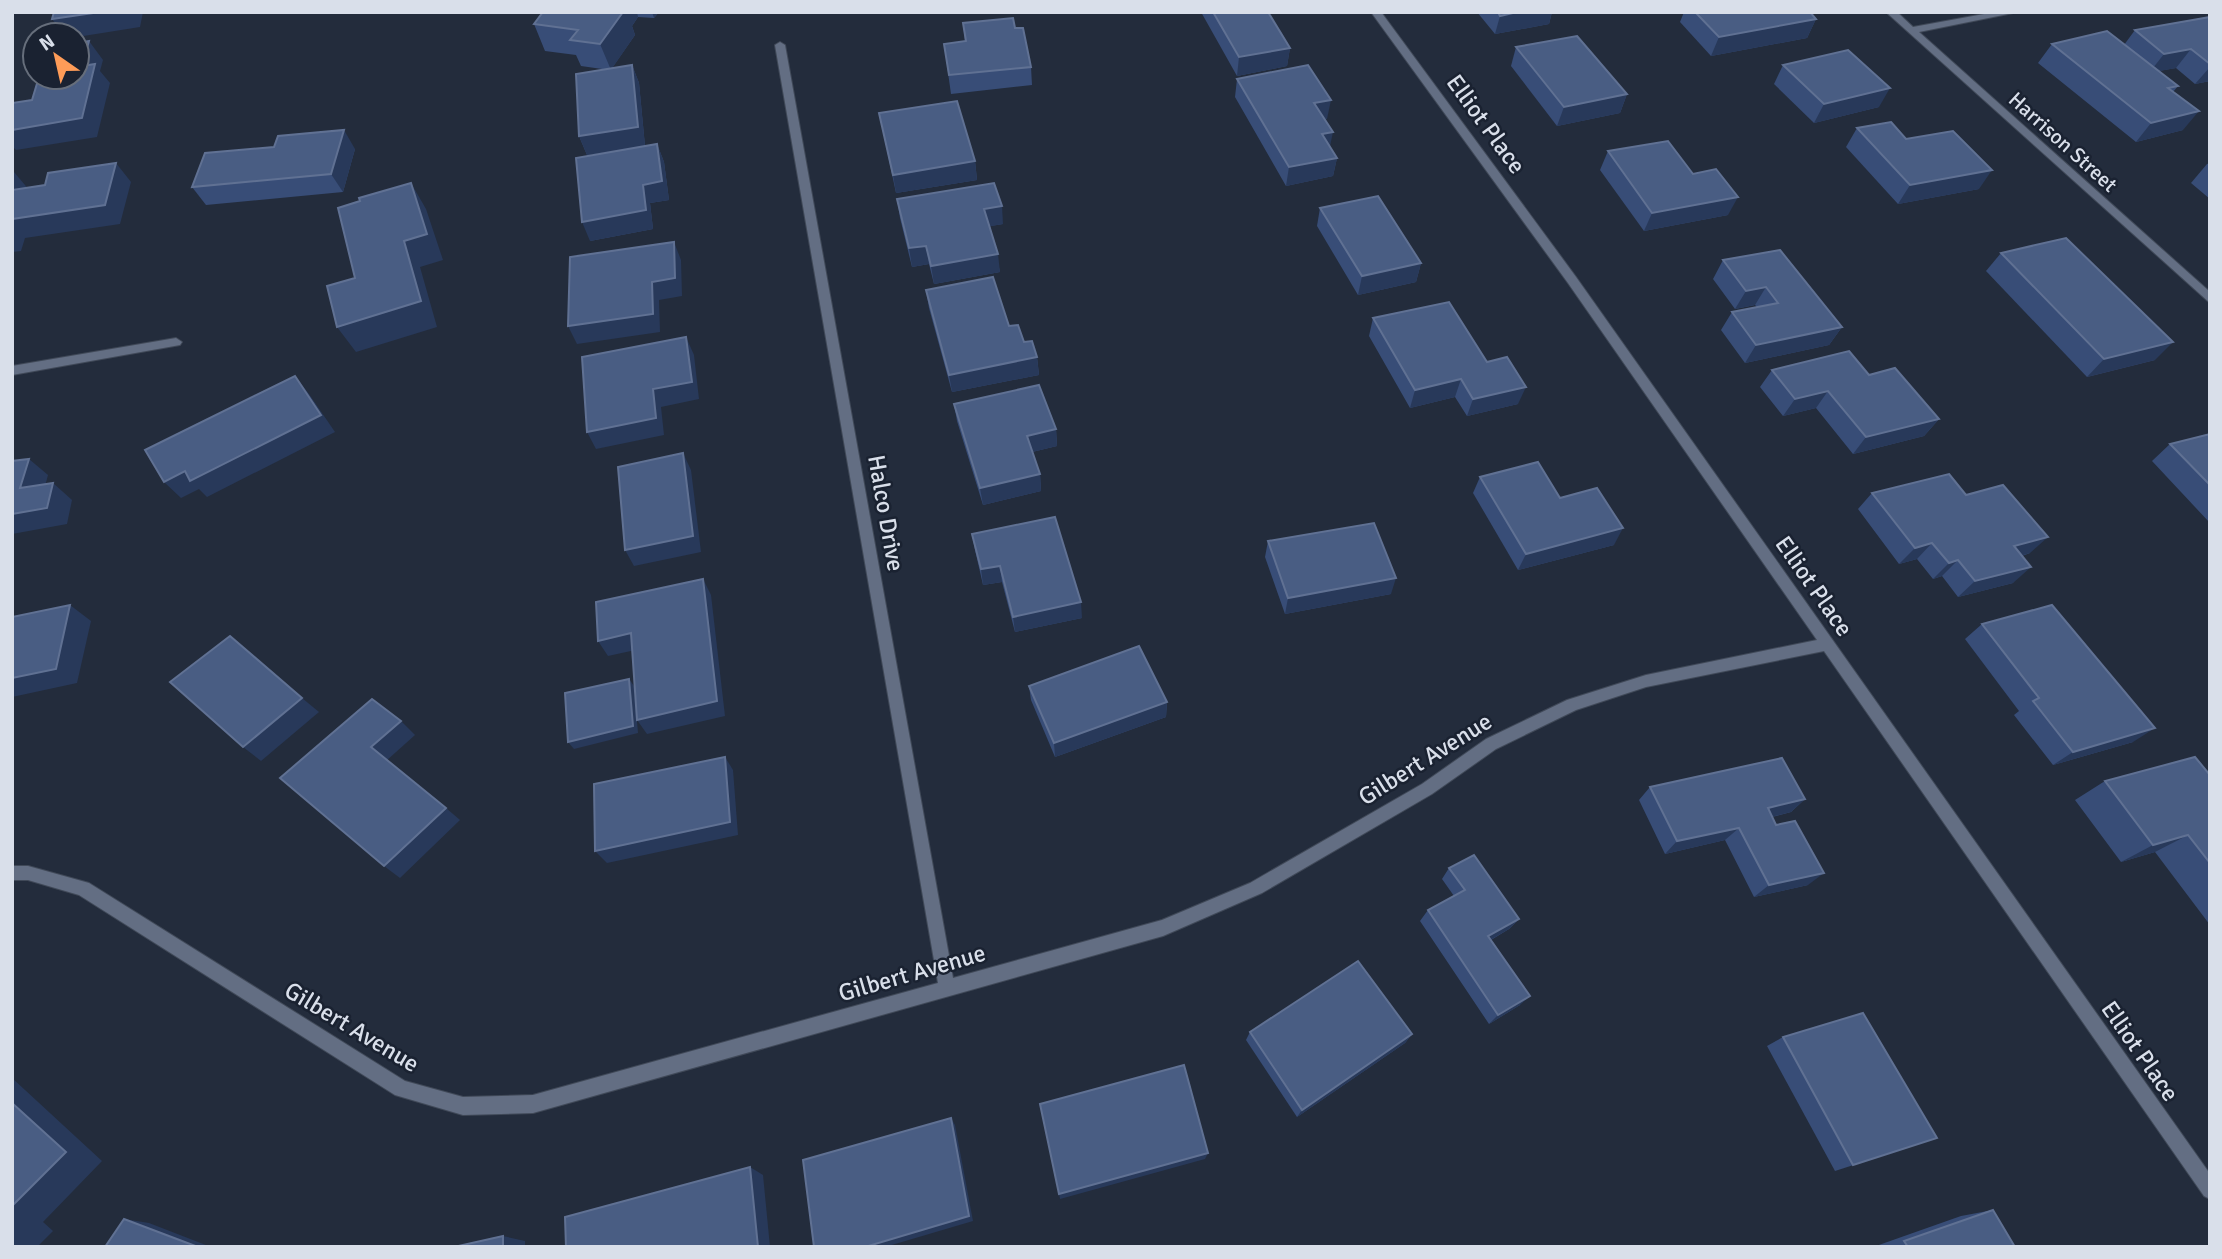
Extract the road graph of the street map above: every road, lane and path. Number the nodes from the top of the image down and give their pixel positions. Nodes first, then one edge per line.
1 (1376, 12) edge
2 (1891, 12) edge
3 (2013, 12) edge
4 (1911, 30) junction
5 (780, 45) dead end
6 (2210, 299) edge
7 (176, 342) dead end
8 (12, 371) edge
9 (1827, 645) junction
10 (12, 873) edge
11 (947, 989) junction
12 (2210, 1190) edge

1 - 9 street, Elliot Place
2 - 4 street, Harrison Street
3 - 4 street
4 - 6 street, Harrison Street
5 - 11 street, Halco Drive
7 - 8 street
9 - 11 street, Gilbert Avenue
9 - 12 street, Elliot Place
10 - 11 street, Gilbert Avenue

